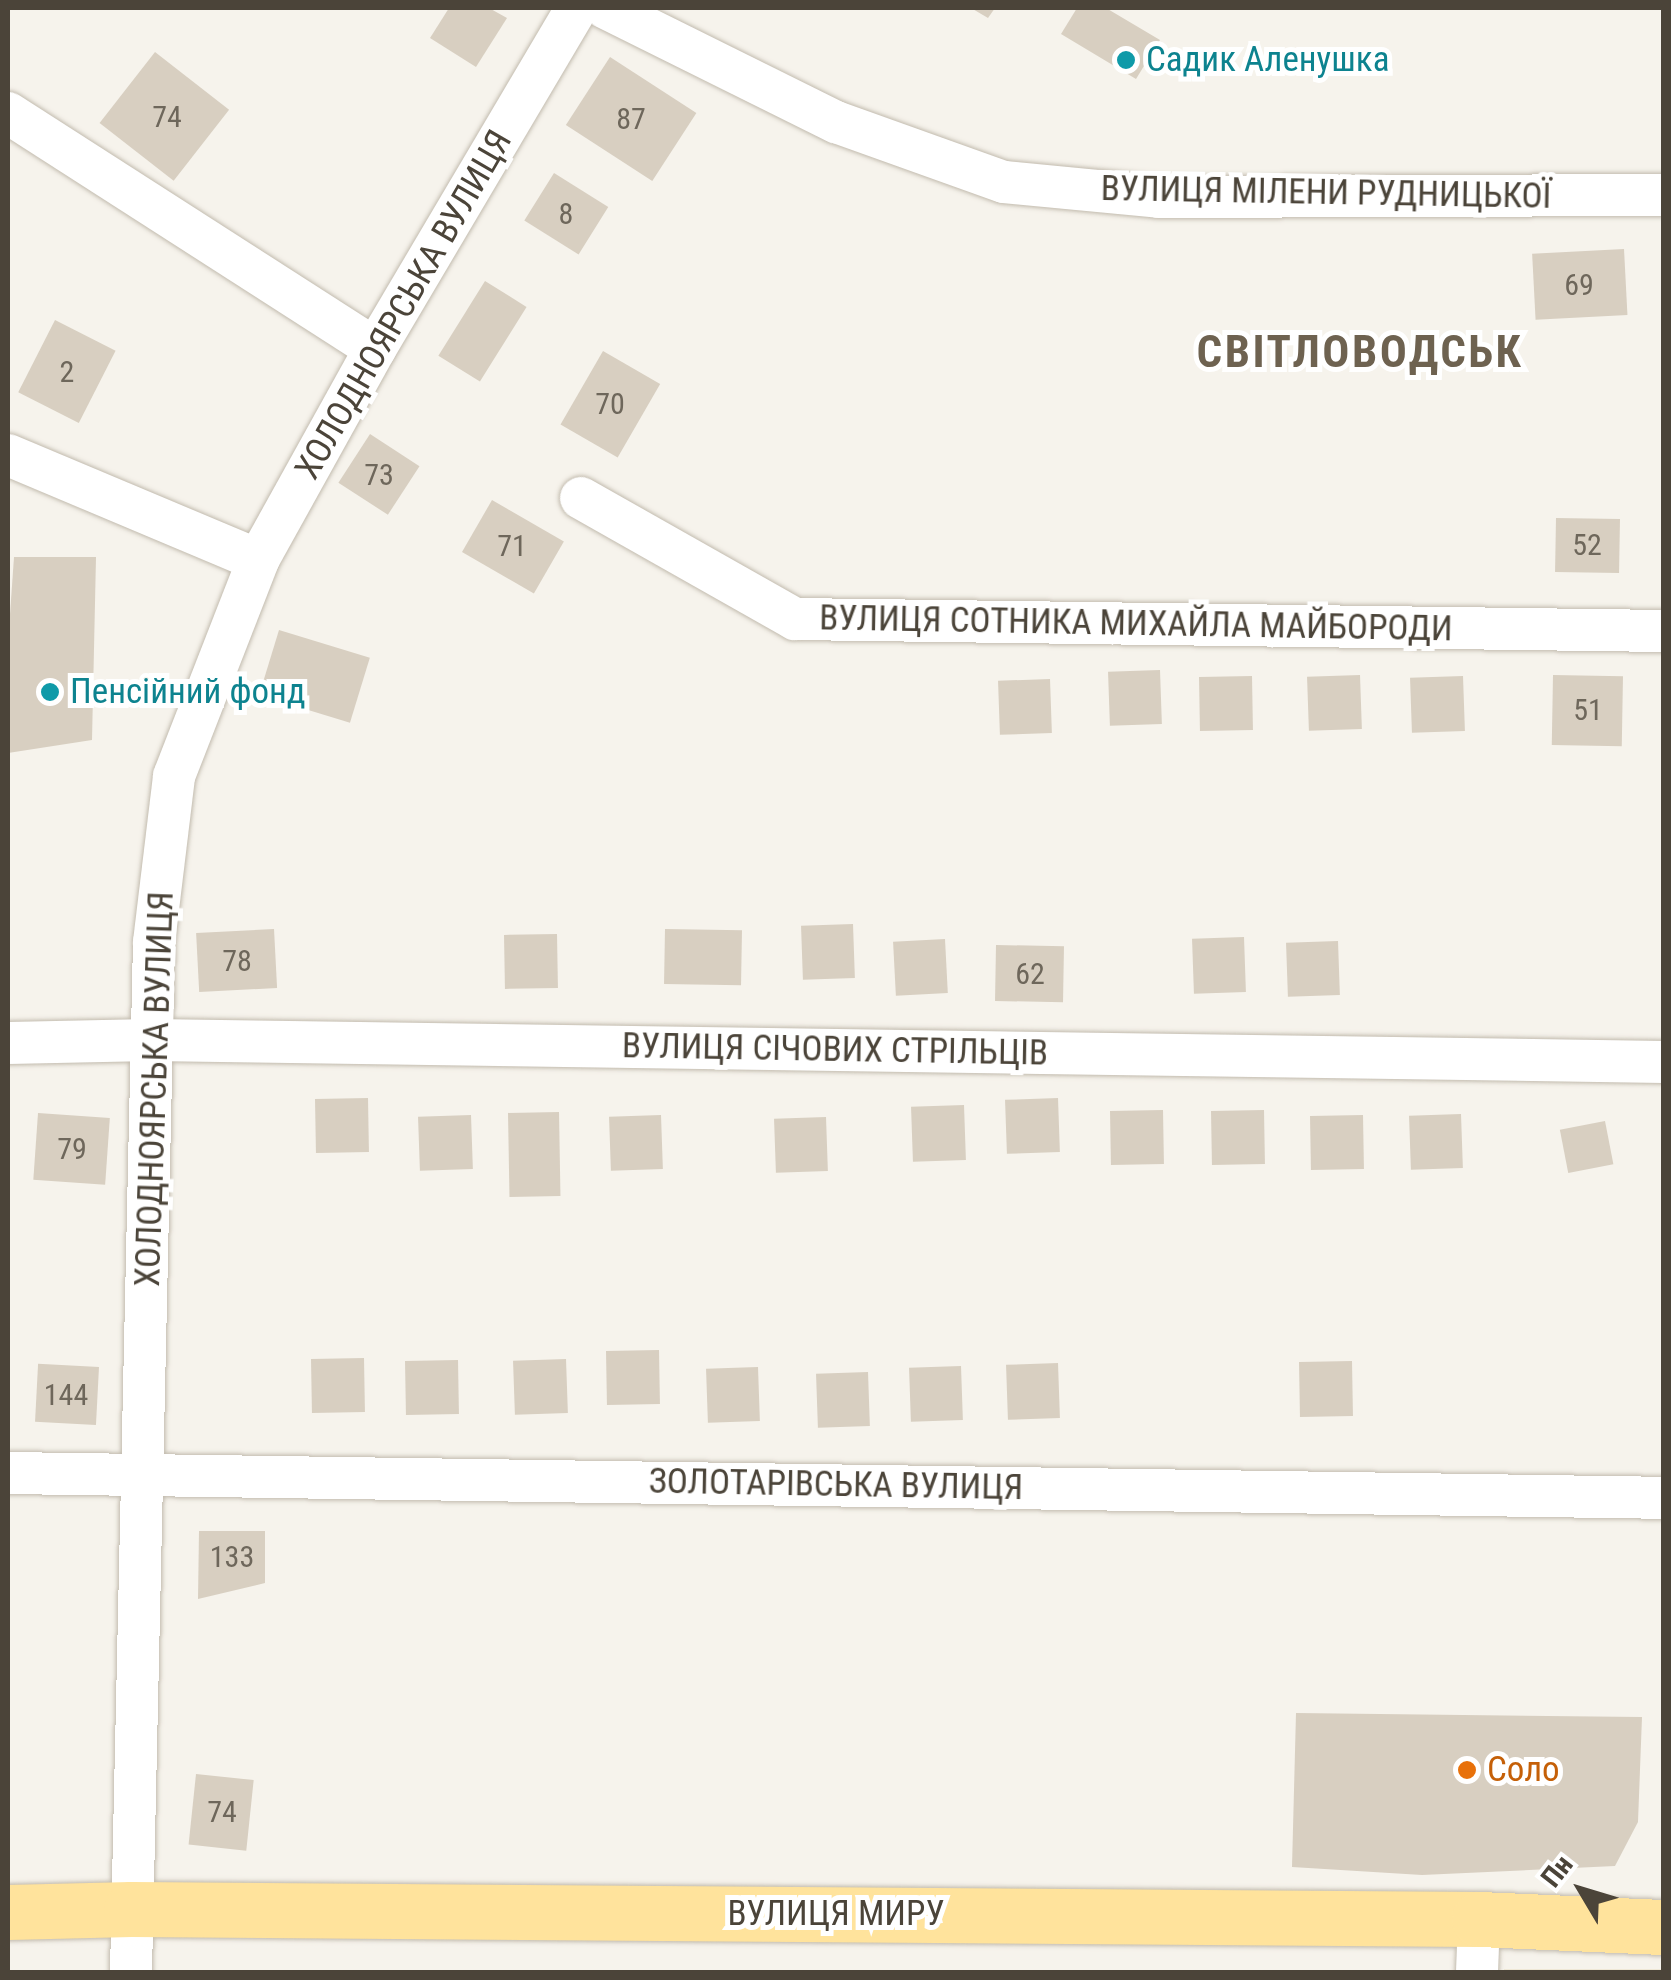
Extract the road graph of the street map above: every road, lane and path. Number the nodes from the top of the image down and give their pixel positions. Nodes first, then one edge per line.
1 (577, 8) edge
2 (606, 8) edge
3 (8, 113) edge
4 (1664, 195) edge
5 (375, 350) junction
6 (8, 455) edge
7 (580, 498) dead end
8 (258, 560) junction
9 (1664, 631) edge
10 (152, 1040) junction
11 (8, 1042) edge
12 (1664, 1062) edge
13 (8, 1472) edge
14 (144, 1474) junction
15 (1664, 1498) edge
16 (132, 1909) junction
17 (8, 1912) edge
18 (1478, 1919) junction
19 (1664, 1927) edge
20 (131, 1972) edge
21 (1477, 1972) edge

1 - 5 street, ХОЛОДНОЯРСЬКА ВУЛИЦЯ
2 - 4 street, ВУЛИЦЯ МІЛЕНИ РУДНИЦЬКОЇ
3 - 5 street
5 - 8 street, ХОЛОДНОЯРСЬКА ВУЛИЦЯ
6 - 8 street
7 - 9 street, ВУЛИЦЯ СОТНИКА МИХАЙЛА МАЙБОРОДИ
8 - 10 street, ХОЛОДНОЯРСЬКА ВУЛИЦЯ
10 - 11 street, ВУЛИЦЯ СІЧОВИХ СТРІЛЬЦІВ
10 - 12 street, ВУЛИЦЯ СІЧОВИХ СТРІЛЬЦІВ
10 - 14 street, ХОЛОДНОЯРСЬКА ВУЛИЦЯ
13 - 14 street, ЗОЛОТАРІВСЬКА ВУЛИЦЯ
14 - 15 street, ЗОЛОТАРІВСЬКА ВУЛИЦЯ
14 - 16 street, ХОЛОДНОЯРСЬКА ВУЛИЦЯ
16 - 17 main road, ВУЛИЦЯ МИРУ
16 - 18 main road, ВУЛИЦЯ МИРУ
16 - 20 street, ХОЛОДНОЯРСЬКА ВУЛИЦЯ
18 - 19 main road, ВУЛИЦЯ МИРУ
18 - 21 street

